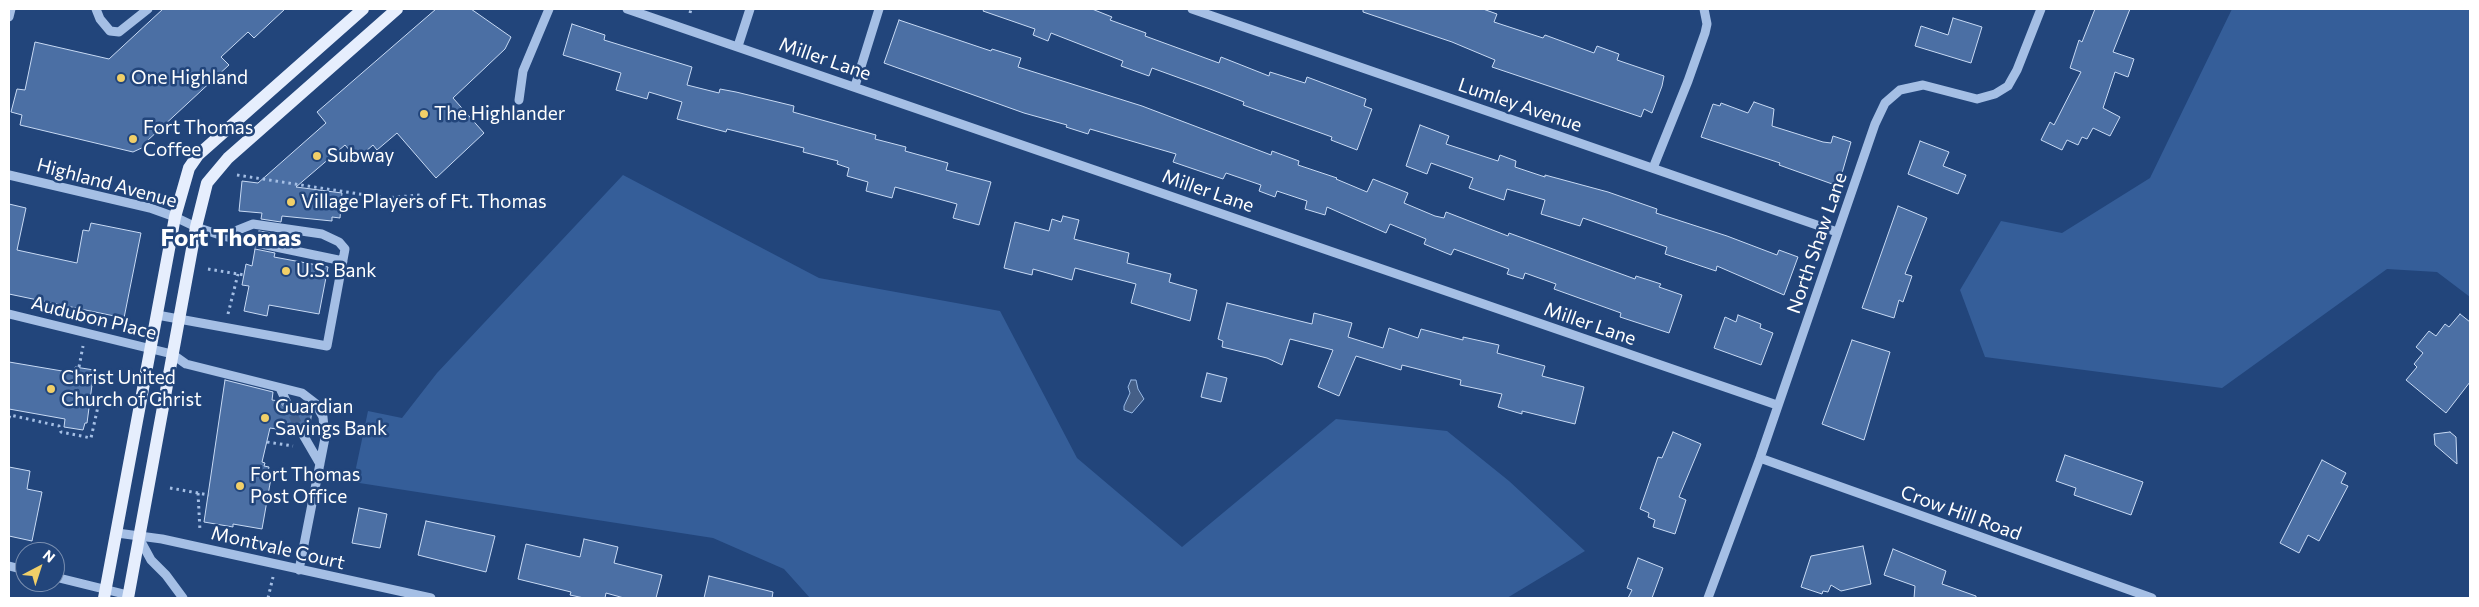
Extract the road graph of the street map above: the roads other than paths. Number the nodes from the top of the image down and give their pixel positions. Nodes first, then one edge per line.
1 (11, 9) edge
2 (96, 9) edge
3 (148, 9) edge
4 (363, 9) edge
5 (397, 9) edge
6 (549, 9) edge
7 (627, 9) edge
8 (750, 9) edge
9 (879, 9) edge
10 (1192, 9) edge
11 (1704, 9) edge
12 (2041, 9) edge
13 (9, 16) edge
14 (738, 46) junction
15 (854, 86) junction
16 (519, 100) dead end
17 (1652, 168) junction
18 (9, 175) edge
19 (175, 217) junction
20 (196, 228) junction
21 (1837, 232) junction
22 (223, 236) junction
23 (343, 261) junction
24 (9, 314) edge
25 (157, 315) junction
26 (179, 318) junction
27 (150, 348) junction
28 (172, 354) junction
29 (280, 388) junction
30 (287, 403) tunnel mouth
31 (1777, 405) junction
32 (302, 433) tunnel mouth
33 (1760, 458) junction
34 (320, 464) junction
35 (117, 533) junction
36 (138, 537) junction
37 (299, 570) junction
38 (65, 580) edge
39 (105, 593) edge
40 (128, 596) edge
41 (182, 598) edge
42 (431, 598) edge
43 (1708, 598) edge
44 (2152, 598) edge

1 - 13 street
2 - 3 street
4 - 19 main road
5 - 20 main road
6 - 16 street
7 - 14 street, Miller Lane
8 - 14 street
9 - 15 street
10 - 17 street, Lumley Avenue
11 - 17 street
12 - 21 street, North Shaw Lane
14 - 15 street, Miller Lane
15 - 31 street, Miller Lane
17 - 21 street, Lumley Avenue
18 - 19 street, Highland Avenue
19 - 20 street, Highland Avenue
19 - 25 main road
20 - 22 street, Highland Avenue
20 - 26 main road
21 - 31 street, North Shaw Lane
22 - 23 street, Highland Avenue
22 - 23 street
23 - 26 street
24 - 27 street, Audubon Place
25 - 26 street
25 - 27 main road
26 - 28 main road
27 - 28 street, Audubon Place
27 - 35 main road
28 - 29 street, Audubon Place
28 - 36 main road
29 - 30 street
29 - 34 street, Audubon Place
31 - 33 street, North Shaw Lane
32 - 34 street
33 - 43 street, North Shaw Lane
33 - 44 street, Crow Hill Road
34 - 37 street, Audubon Place
35 - 36 street, Montvale Court
35 - 39 main road
36 - 37 street, Montvale Court
36 - 40 main road
36 - 41 street
37 - 42 street, Montvale Court
38 - 39 street
39 - 40 street

